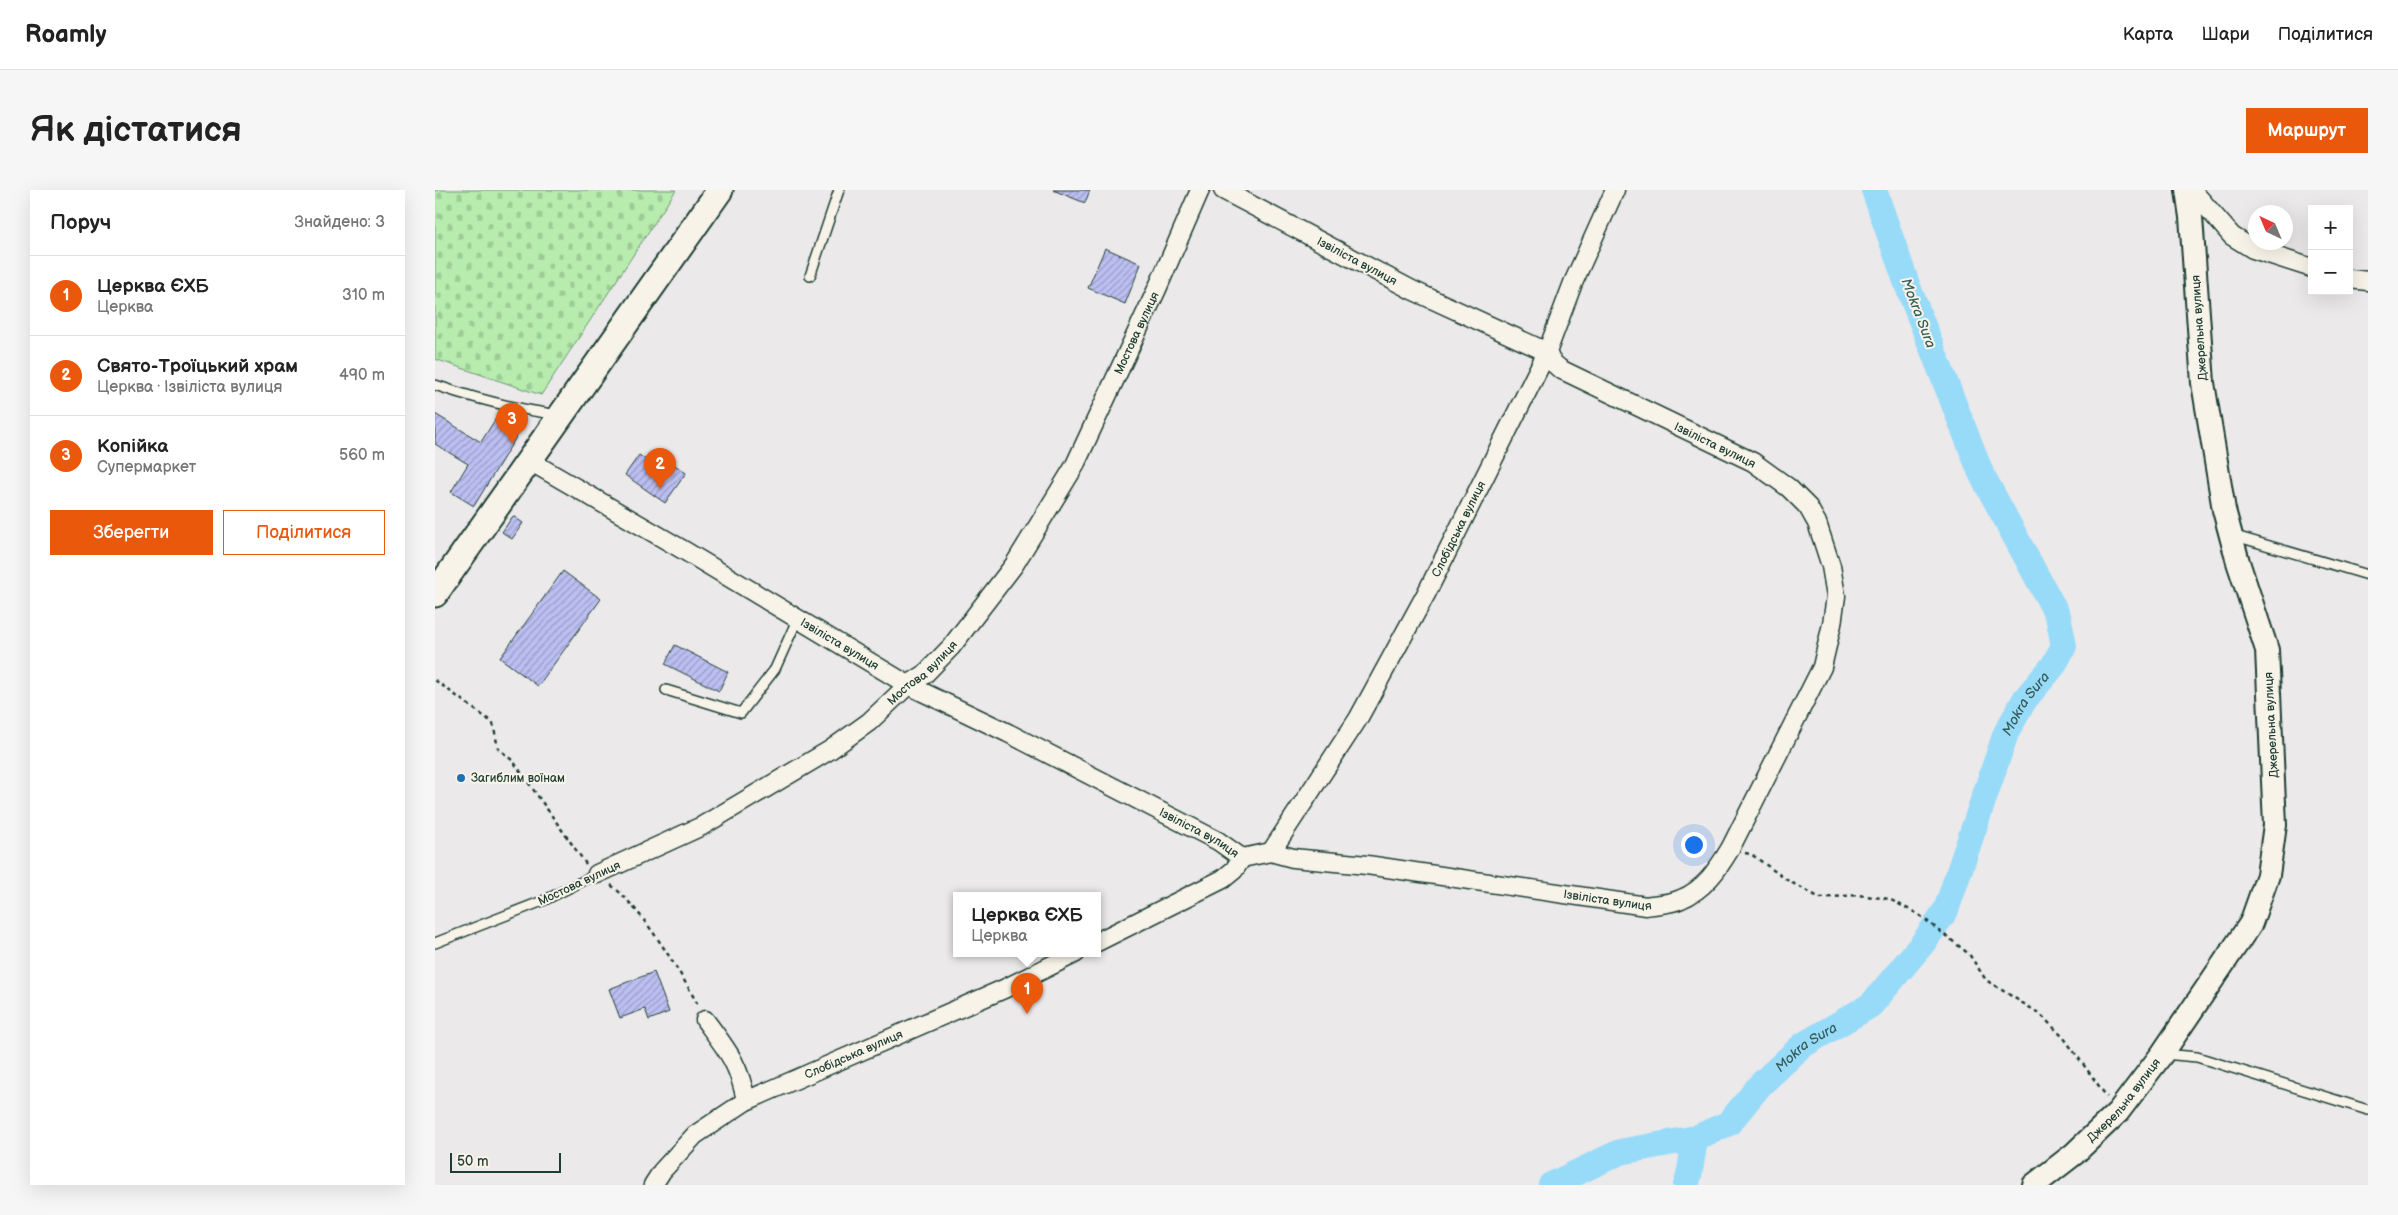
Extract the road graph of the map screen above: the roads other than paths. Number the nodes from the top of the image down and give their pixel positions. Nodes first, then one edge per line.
1 (721, 190) edge
2 (839, 190) edge
3 (1200, 190) edge
4 (1223, 190) edge
5 (1615, 190) edge
6 (2187, 190) edge
7 (2192, 190) edge
8 (2308, 267) edge
9 (810, 276) dead end
10 (2353, 279) edge
11 (2368, 281) edge
12 (1547, 352) junction
13 (435, 385) edge
14 (560, 416) junction
15 (528, 460) junction
16 (2230, 534) junction
17 (2368, 576) edge
18 (435, 594) edge
19 (797, 620) junction
20 (908, 685) junction
21 (666, 690) dead end
22 (1271, 852) junction
23 (1241, 858) junction
24 (597, 874) joint
25 (1101, 940) edge
26 (435, 943) edge
27 (1068, 957) edge
28 (705, 1020) road end
29 (2162, 1054) junction
30 (746, 1101) junction
31 (2368, 1110) edge
32 (653, 1185) edge
33 (2034, 1185) edge

1 - 14 main road
2 - 9 lane
3 - 20 street, Мостова вулиця
4 - 12 street, Ізвіліста вулиця
5 - 12 street, Слобідська вулиця
6 - 16 street, Джерельна вулиця
7 - 8 street
10 - 11 street
12 - 22 street, Слобідська вулиця
12 - 22 street, Ізвіліста вулиця
13 - 14 lane
14 - 15 main road
15 - 18 main road
15 - 19 street, Ізвіліста вулиця
16 - 17 lane
16 - 29 street, Джерельна вулиця
19 - 20 street, Ізвіліста вулиця
19 - 21 lane
20 - 23 street, Ізвіліста вулиця
20 - 24 street, Мостова вулиця
22 - 23 street, Ізвіліста вулиця
23 - 25 street
24 - 26 lane, Мостова вулиця
27 - 30 street, Слобідська вулиця
28 - 30 street
29 - 31 lane
29 - 33 street, Джерельна вулиця
30 - 32 street, Слобідська вулиця

